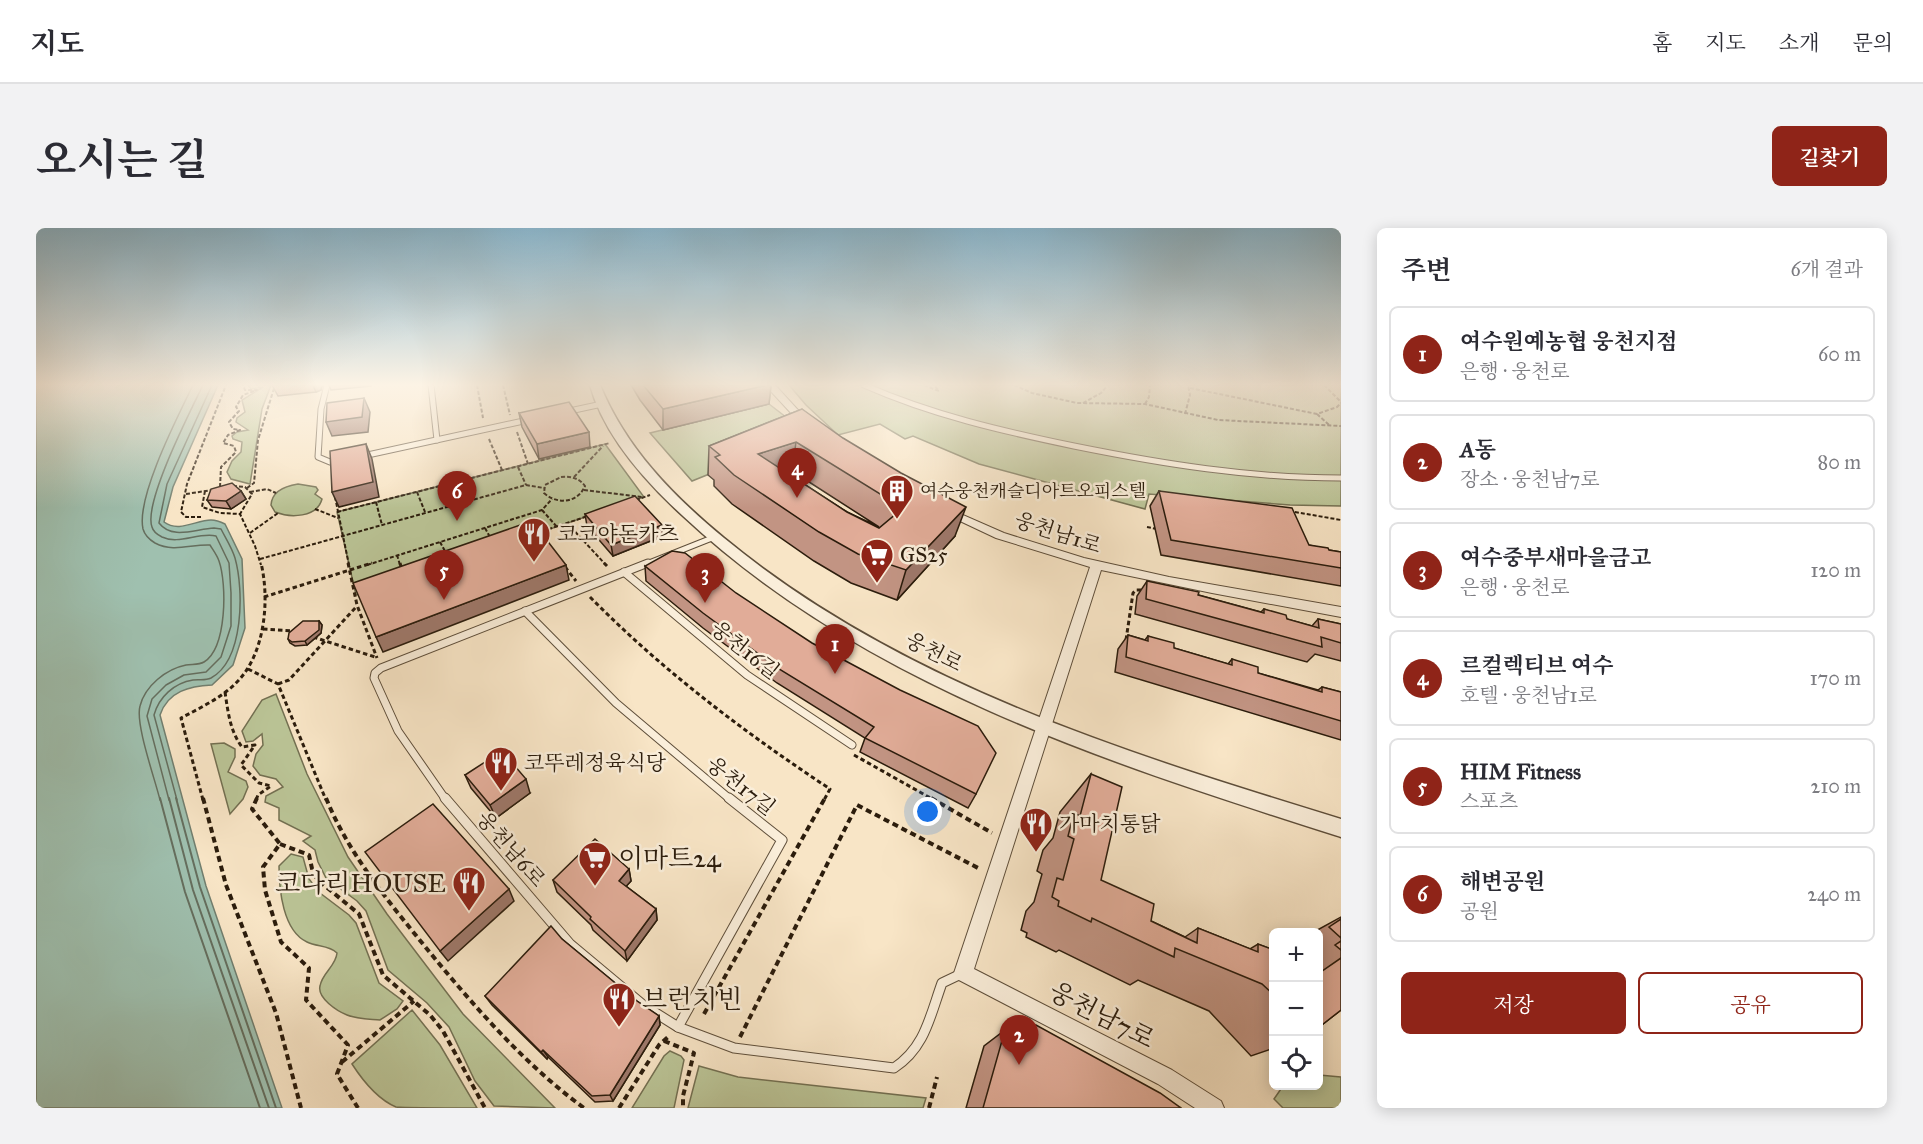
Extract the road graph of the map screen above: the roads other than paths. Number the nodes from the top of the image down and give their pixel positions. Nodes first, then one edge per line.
1 (320, 426) edge
2 (435, 426) edge
3 (500, 426) edge
4 (615, 426) edge
5 (808, 426) edge
6 (977, 426) edge
7 (818, 435) edge
8 (437, 440) junction
9 (356, 457) edge
10 (345, 460) edge
11 (1341, 478) edge
12 (933, 503) edge
13 (712, 538) junction
14 (1096, 566) junction
15 (624, 572) junction
16 (525, 611) junction
17 (1341, 612) edge
18 (1045, 727) junction
19 (852, 745) dead end
20 (1341, 828) edge
21 (963, 973) junction
22 (678, 1027) junction
23 (1214, 1108) edge

1 - 10 lane
2 - 8 lane
3 - 8 lane
4 - 13 street, 웅천로
5 - 7 street
6 - 11 lane
8 - 9 lane
12 - 14 street, 웅천남1로
13 - 15 lane
13 - 18 street, 웅천로
14 - 17 street, 웅천남1로
14 - 18 street
15 - 16 lane
15 - 19 lane, 웅천16길
16 - 22 lane, 웅천17길
16 - 22 lane, 웅천남6로
18 - 20 street, 웅천로
18 - 21 street
21 - 22 lane, 웅천남6로
21 - 23 street, 웅천남7로

